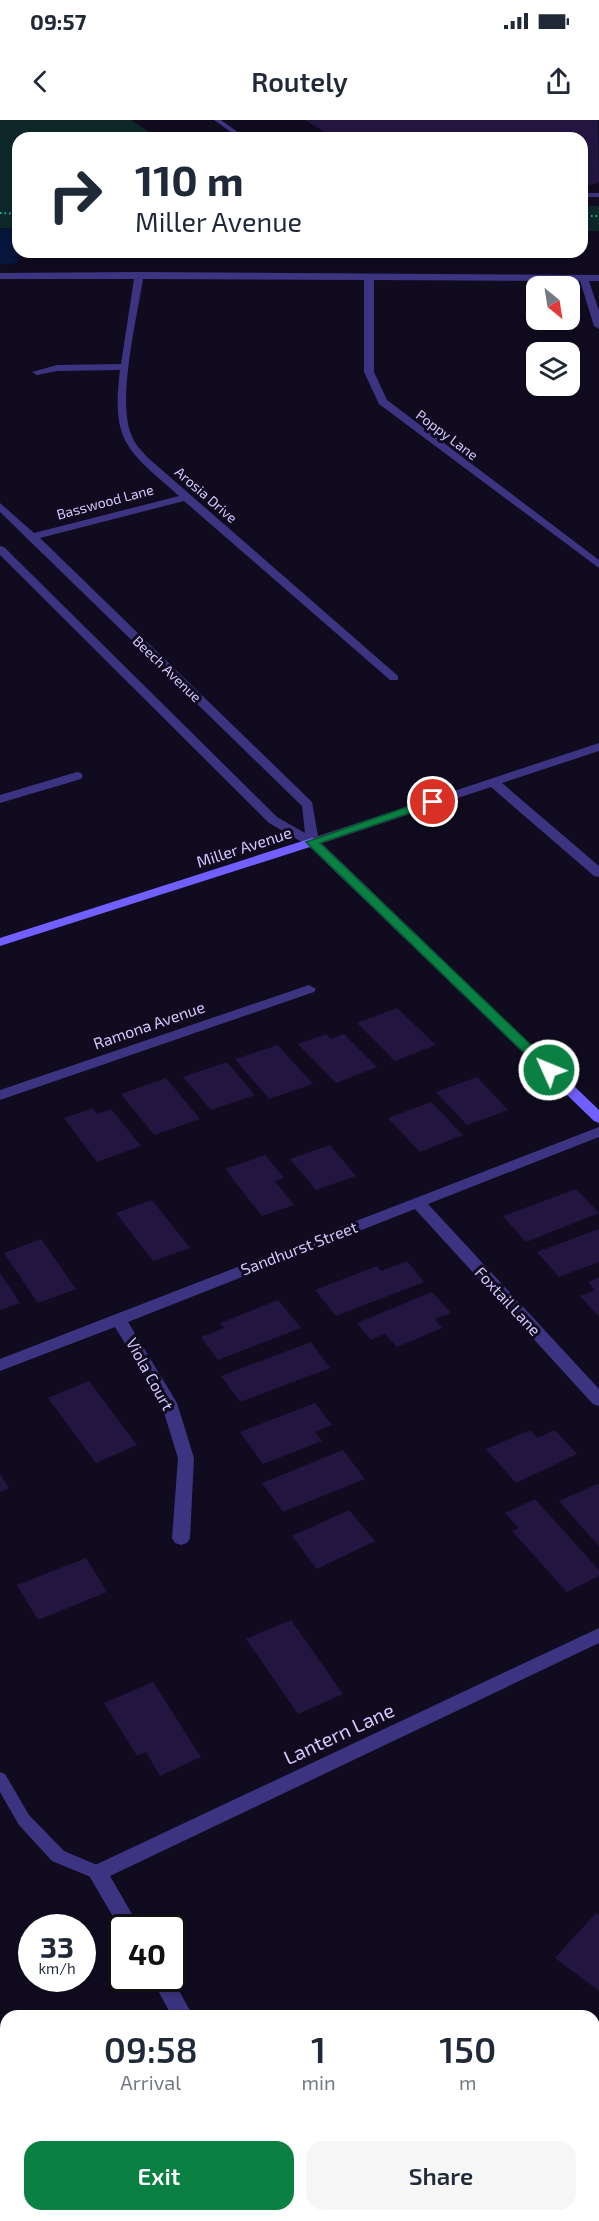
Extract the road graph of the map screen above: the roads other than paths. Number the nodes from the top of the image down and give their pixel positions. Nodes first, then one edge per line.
1 (217, 120) edge
2 (234, 132) edge
3 (140, 275) junction
4 (0, 276) edge
5 (369, 276) junction
6 (584, 278) junction
7 (599, 278) edge
8 (599, 326) edge
9 (126, 367) junction
10 (37, 372) dead end
11 (186, 497) junction
12 (0, 506) edge
13 (32, 537) junction
14 (0, 549) edge
15 (599, 565) edge
16 (394, 678) dead end
17 (599, 747) edge
18 (77, 776) dead end
19 (493, 782) junction
20 (0, 799) edge
21 (312, 842) junction
22 (599, 873) edge
23 (0, 942) edge
24 (309, 989) dead end
25 (0, 1095) edge
26 (599, 1118) edge
27 (599, 1132) edge
28 (417, 1202) junction
29 (118, 1319) junction
30 (0, 1365) edge
31 (599, 1400) edge
32 (181, 1538) dead end
33 (599, 1635) edge
34 (0, 1778) edge
35 (98, 1873) junction
36 (122, 1914) edge
37 (169, 1992) edge
38 (180, 2010) edge

1 - 2 lane
3 - 4 street
3 - 5 street
3 - 9 street, Arosia Drive
5 - 6 street
5 - 15 street, Poppy Lane
6 - 7 street
6 - 8 street
9 - 10 street
9 - 11 street, Arosia Drive
11 - 13 street, Basswood Lane
11 - 16 street, Arosia Drive
12 - 13 street, Beech Avenue
13 - 21 street, Beech Avenue
14 - 21 street, Beech Avenue
17 - 19 street, Miller Avenue
18 - 20 street
19 - 21 street, Miller Avenue
19 - 22 street
21 - 23 street, Miller Avenue
21 - 26 street, Beech Avenue
24 - 25 street, Ramona Avenue
27 - 28 street, Sandhurst Street
28 - 29 street, Sandhurst Street
28 - 31 street, Foxtail Lane
29 - 30 street, Sandhurst Street
29 - 32 street, Viola Court
33 - 35 street, Lantern Lane
34 - 35 lane
35 - 36 street
37 - 38 street

